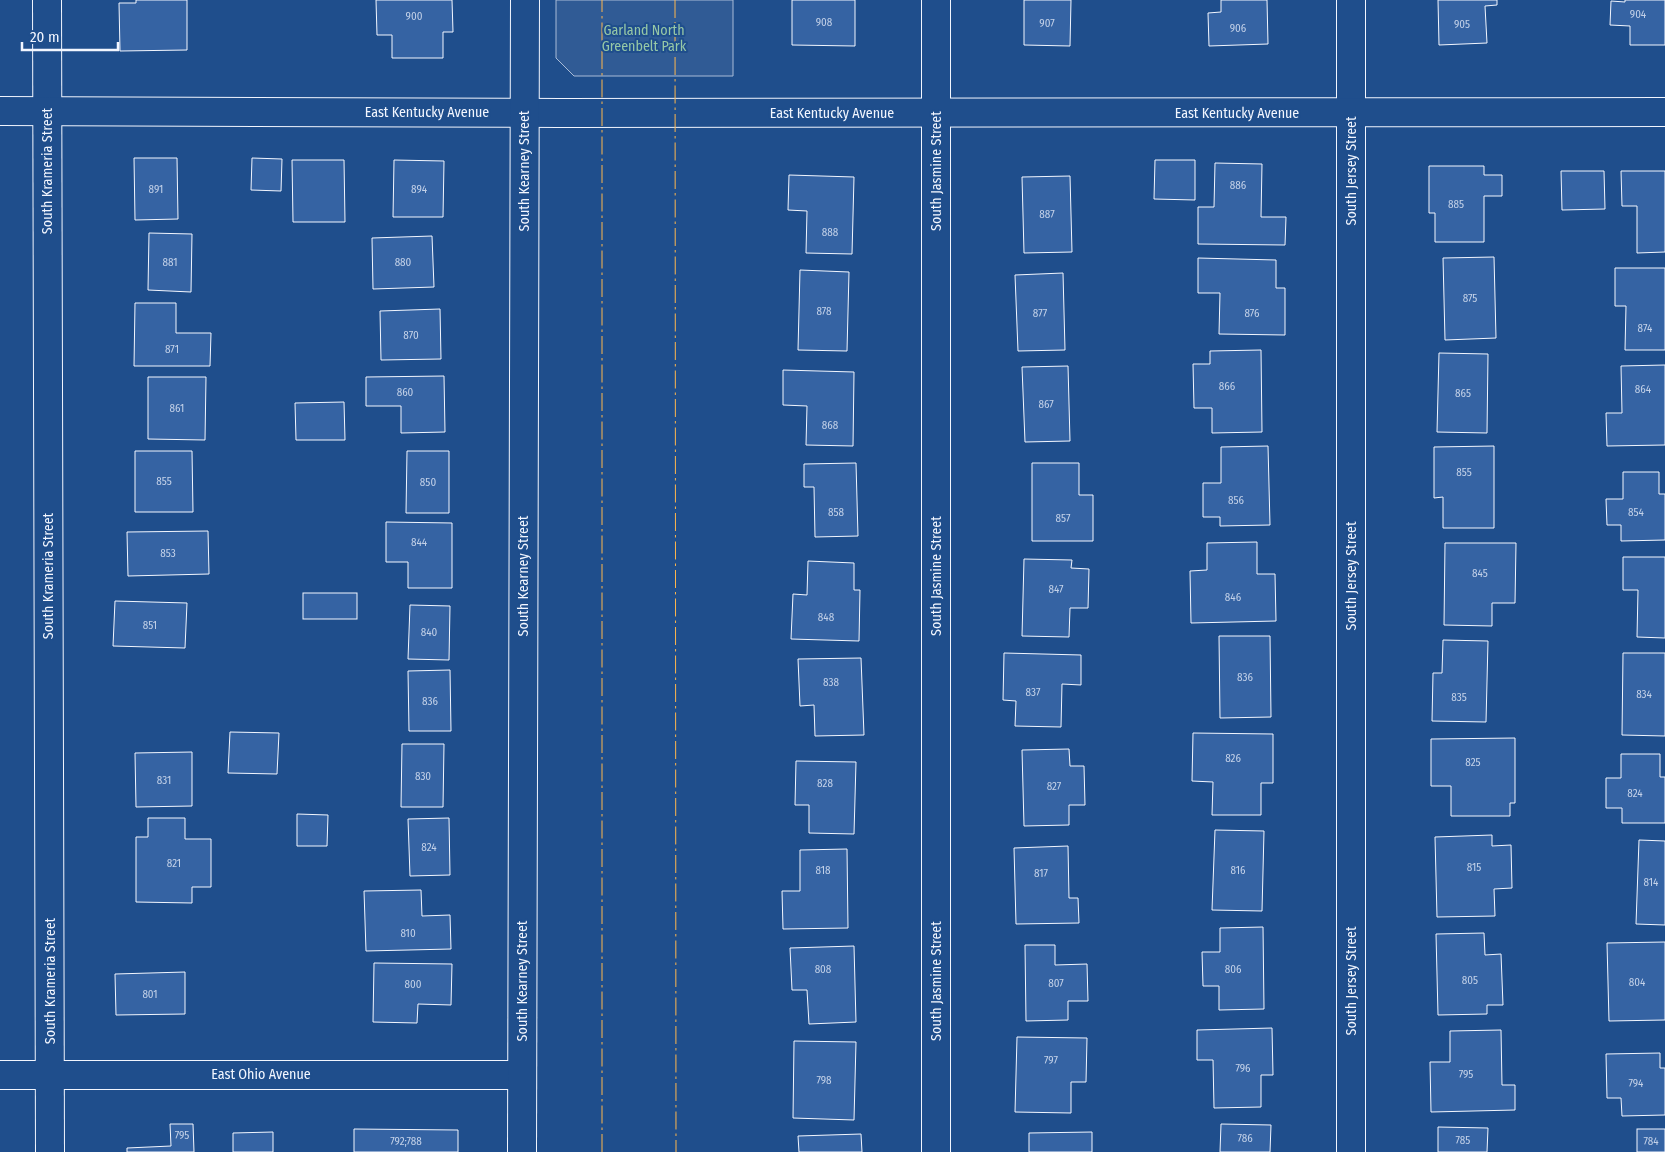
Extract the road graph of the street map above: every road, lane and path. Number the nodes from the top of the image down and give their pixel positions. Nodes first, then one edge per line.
1 (47, 0) edge
2 (525, 0) edge
3 (936, 0) edge
4 (1350, 0) edge
5 (47, 110) junction
6 (0, 111) edge
7 (1665, 112) edge
8 (525, 113) junction
9 (936, 113) junction
10 (1350, 113) junction
11 (0, 1075) edge
12 (50, 1075) junction
13 (522, 1075) junction
14 (50, 1152) edge
15 (522, 1152) edge
16 (936, 1152) edge
17 (1351, 1152) edge

1 - 5 street, South Krameria Street
2 - 8 street, South Kearney Street
3 - 9 street, South Jasmine Street
4 - 10 street, South Jersey Street
5 - 6 street, East Kentucky Avenue
5 - 8 street, East Kentucky Avenue
5 - 12 street, South Krameria Street
7 - 10 street, East Kentucky Avenue
8 - 9 street, East Kentucky Avenue
8 - 13 street, South Kearney Street
9 - 10 street, East Kentucky Avenue
9 - 16 street, South Jasmine Street
10 - 17 street, South Jersey Street
11 - 12 street, East Ohio Avenue
12 - 13 street, East Ohio Avenue
12 - 14 street, South Krameria Street
13 - 15 street, South Kearney Street

